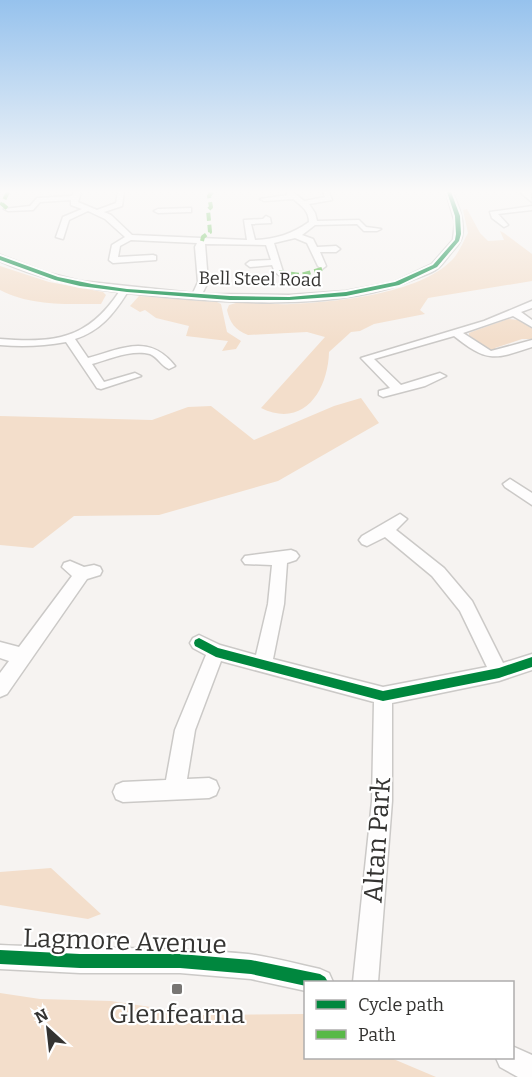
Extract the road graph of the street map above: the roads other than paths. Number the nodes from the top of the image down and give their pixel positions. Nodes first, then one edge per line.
1 (121, 242) edge
2 (201, 242) edge
3 (233, 242) edge
4 (265, 242) edge
5 (270, 242) edge
6 (311, 242) edge
7 (455, 242) edge
8 (252, 243) joint
9 (336, 249) dead end
10 (315, 250) junction
11 (0, 258) edge
12 (153, 258) dead end
13 (250, 264) dead end
14 (322, 266) dead end
15 (125, 290) junction
16 (197, 295) junction
17 (532, 304) edge
18 (513, 312) junction
19 (532, 324) edge
20 (455, 332) junction
21 (69, 338) junction
22 (0, 342) edge
23 (532, 343) edge
24 (85, 362) junction
25 (170, 366) dead end
26 (135, 376) dead end
27 (440, 376) dead end
28 (398, 389) junction
29 (383, 393) dead end
30 (510, 483) dead end
31 (530, 496) edge
32 (400, 519) dead end
33 (386, 530) junction
34 (367, 540) dead end
35 (250, 560) dead end
36 (82, 570) dead end
37 (0, 650) edge
38 (21, 656) junction
39 (532, 662) edge
40 (263, 665) junction
41 (499, 673) junction
42 (0, 688) edge
43 (383, 696) junction
44 (209, 788) dead end
45 (175, 790) junction
46 (123, 792) dead end
47 (0, 957) edge
48 (315, 981) edge
49 (365, 981) edge
50 (511, 1059) edge
51 (532, 1070) edge

1 - 12 street
2 - 16 street
3 - 8 street
4 - 8 street
5 - 13 street
6 - 10 street
7 - 16 street, Bell Steel Road
9 - 10 street
10 - 14 street
11 - 15 street, Bell Steel Road
15 - 16 street, Bell Steel Road
15 - 21 street
17 - 18 street
18 - 19 street
18 - 20 street
20 - 23 street
20 - 28 street
21 - 22 street
21 - 24 street
24 - 25 street
24 - 26 street
27 - 28 street
28 - 29 street
30 - 31 street
32 - 33 street
33 - 34 street
33 - 41 street
35 - 40 street
36 - 38 street
37 - 38 street
38 - 42 street
39 - 41 street
40 - 43 street
40 - 45 street
41 - 43 street
43 - 49 street, Altan Park
44 - 45 street
45 - 46 street
47 - 48 street, Lagmore Avenue
50 - 51 street

